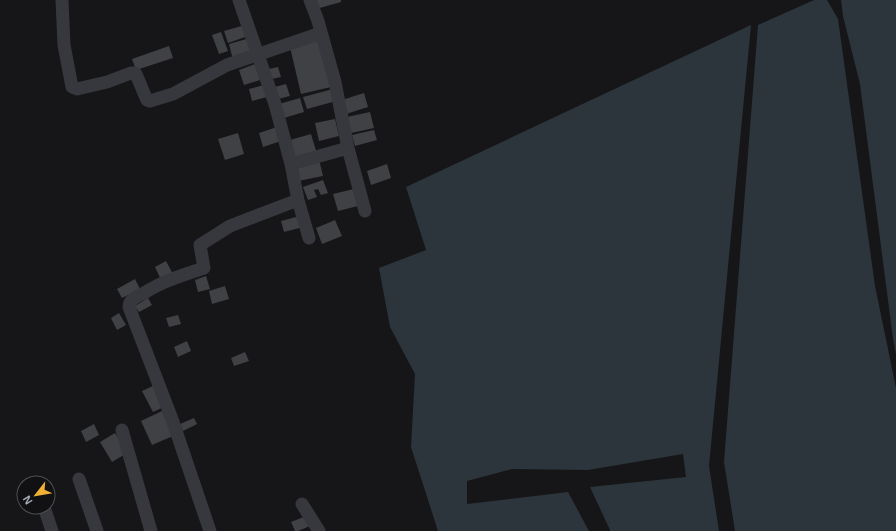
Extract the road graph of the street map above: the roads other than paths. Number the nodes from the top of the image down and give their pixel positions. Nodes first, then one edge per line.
1 (62, 0) edge
2 (239, 0) edge
3 (310, 0) edge
4 (321, 33) junction
5 (258, 55) junction
6 (348, 148) junction
7 (291, 164) junction
8 (298, 200) junction
9 (365, 211) dead end
10 (309, 238) dead end
11 (122, 430) dead end
12 (79, 479) dead end
13 (302, 504) dead end
14 (47, 515) edge
15 (52, 531) edge
16 (97, 531) edge
17 (151, 531) edge
18 (210, 531) edge
19 (319, 531) edge

1 - 5 street
2 - 5 street
3 - 4 street
4 - 5 street
4 - 6 street
5 - 7 street
6 - 7 street
6 - 9 street
7 - 8 street
8 - 10 street
8 - 18 street
11 - 17 street
12 - 16 street
13 - 19 street
14 - 15 street

